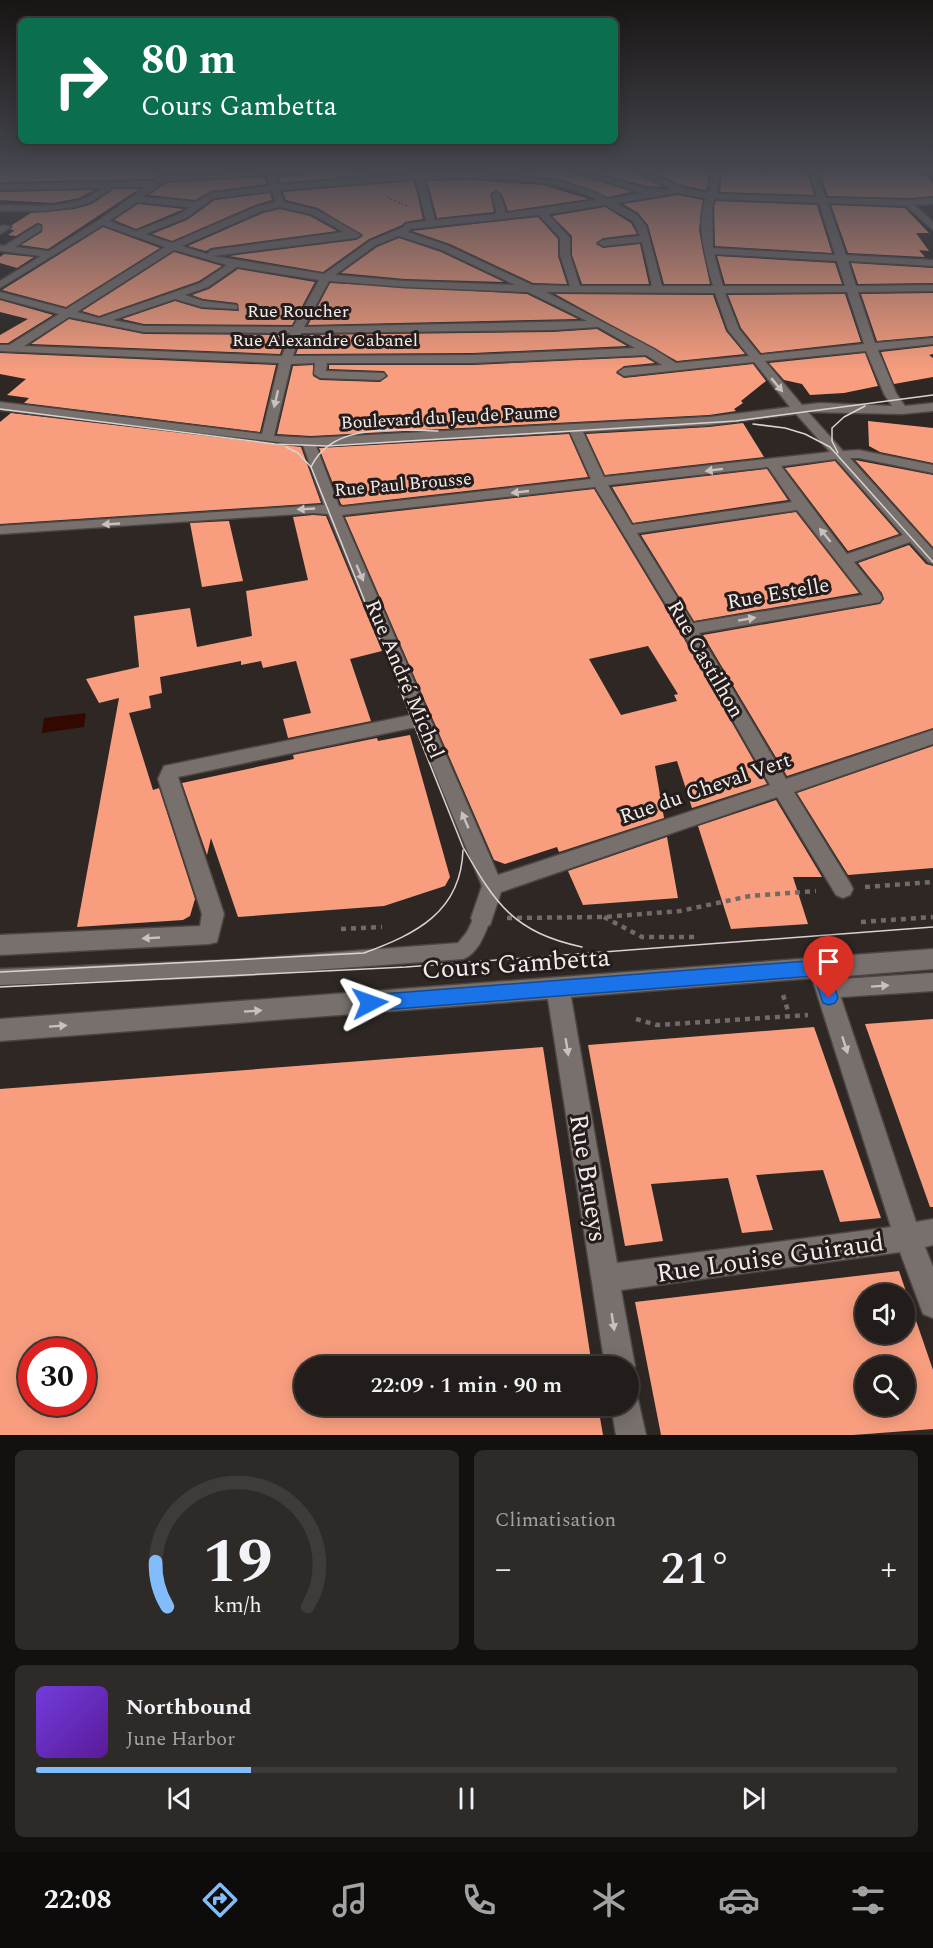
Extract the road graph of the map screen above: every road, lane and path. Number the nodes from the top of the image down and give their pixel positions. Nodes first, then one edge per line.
1 (21, 238) edge
2 (77, 238) edge
3 (147, 238) edge
4 (193, 238) edge
5 (323, 238) edge
6 (362, 238) edge
7 (384, 238) edge
8 (419, 238) edge
9 (565, 238) edge
10 (644, 238) joint
11 (709, 238) edge
12 (835, 238) edge
13 (374, 243) junction
14 (603, 243) dead end
15 (172, 247) junction
16 (4, 248) edge
17 (708, 251) junction
18 (52, 254) junction
19 (201, 254) junction
20 (841, 258) junction
21 (933, 263) edge
22 (235, 264) junction
23 (326, 277) junction
24 (0, 285) edge
25 (933, 288) edge
26 (533, 289) junction
27 (576, 289) junction
28 (851, 289) junction
29 (719, 290) junction
30 (658, 291) junction
31 (0, 295) edge
32 (174, 295) junction
33 (233, 307) dead end
34 (66, 314) junction
35 (98, 321) junction
36 (600, 324) junction
37 (297, 330) junction
38 (933, 341) edge
39 (871, 348) junction
40 (3, 351) edge
41 (650, 351) junction
42 (286, 360) junction
43 (321, 360) junction
44 (756, 360) junction
45 (676, 368) junction
46 (624, 372) dead end
47 (380, 376) dead end
48 (0, 406) edge
49 (933, 407) edge
50 (902, 410) junction
51 (803, 414) junction
52 (573, 427) junction
53 (267, 439) junction
54 (311, 442) junction
55 (840, 455) junction
56 (772, 463) junction
57 (933, 469) edge
58 (600, 484) junction
59 (801, 505) junction
60 (333, 510) junction
61 (0, 530) edge
62 (628, 530) junction
63 (913, 536) junction
64 (845, 560) junction
65 (933, 560) edge
66 (689, 629) junction
67 (422, 719) junction
68 (933, 737) edge
69 (780, 787) junction
70 (933, 882) edge
71 (492, 886) junction
72 (843, 889) junction
73 (604, 917) junction
74 (933, 917) edge
75 (482, 918) junction
76 (861, 922) dead end
77 (382, 927) dead end
78 (341, 929) dead end
79 (694, 937) dead end
80 (0, 945) edge
81 (933, 959) edge
82 (0, 977) edge
83 (824, 978) junction
84 (933, 982) edge
85 (558, 989) junction
86 (775, 992) dead end
87 (789, 1014) junction
88 (818, 1015) dead end
89 (636, 1019) dead end
90 (0, 1030) edge
91 (920, 1235) edge
92 (606, 1278) junction
93 (933, 1304) edge
94 (618, 1356) edge
95 (628, 1416) edge
96 (631, 1435) edge

1 - 16 street
2 - 18 street
3 - 15 street
4 - 15 street
5 - 19 street
6 - 13 street
7 - 13 street
8 - 26 street
9 - 27 street
10 - 14 street
10 - 30 street
11 - 17 street
12 - 20 street
13 - 23 street
15 - 19 street
15 - 34 street
16 - 18 street
17 - 20 street
17 - 29 street
18 - 24 street
19 - 22 street
20 - 21 street
20 - 28 street
22 - 23 street
22 - 32 street
23 - 26 street
23 - 37 street
25 - 28 street
26 - 27 street
26 - 36 street
27 - 30 street
28 - 29 street
28 - 39 street
29 - 30 street
29 - 44 street
31 - 34 street, Rue Roucher
32 - 33 street
32 - 35 street
34 - 35 street, Rue Roucher
34 - 40 street
35 - 37 street, Rue Roucher
36 - 37 street, Rue Roucher
36 - 41 street
37 - 42 street
38 - 39 street
39 - 44 street
39 - 50 street
40 - 42 street, Rue Alexandre Cabanel
41 - 43 street, Rue Alexandre Cabanel
41 - 45 street
42 - 43 street, Rue Alexandre Cabanel
42 -> 53 street
43 - 47 street
44 - 45 street
44 -> 51 street
45 - 46 street
48 - 53 street, Boulevard du Jeu de Paume
49 - 50 street, Boulevard du Jeu de Paume
50 - 51 street, Boulevard du Jeu de Paume
51 - 52 street, Boulevard du Jeu de Paume
51 - 55 street
52 - 54 street, Boulevard du Jeu de Paume
52 - 58 street, Rue Castilhon
53 - 54 street, Boulevard du Jeu de Paume
54 - 60 street, Rue André Michel
55 - 56 street, Rue Paul Brousse
55 - 57 street, Rue Paul Brousse
55 - 63 street
56 -> 58 street, Rue Paul Brousse
56 - 59 street
58 -> 60 street, Rue Paul Brousse
58 - 62 street, Rue Castilhon
59 - 62 street
64 -> 59 street
60 -> 61 street, Rue Paul Brousse
60 -> 67 street, Rue André Michel
62 - 66 street, Rue Castilhon
63 - 64 street
63 - 65 street
66 -> 64 street, Rue Estelle
66 - 69 street, Rue Castilhon
71 -> 67 street, Rue André Michel
67 -> 80 street
68 - 69 street, Rue du Cheval Vert
69 - 71 street, Rue du Cheval Vert
69 - 72 street, Rue Castilhon
70 - 72 path
71 - 75 street
72 - 73 path
73 - 75 path
73 - 79 path
74 - 76 path
75 - 82 lane, Cours Gambetta
77 - 78 path
81 - 83 street, Cours Gambetta
83 -> 84 lane
83 - 85 street, Cours Gambetta
83 -> 91 street
90 -> 85 street, Cours Gambetta
85 -> 92 street, Rue Brueys
86 - 87 path
87 - 88 path
87 - 89 path
91 - 92 street, Rue Louise Guiraud
91 - 93 street
92 -> 94 street, Rue Brueys
95 - 96 street

